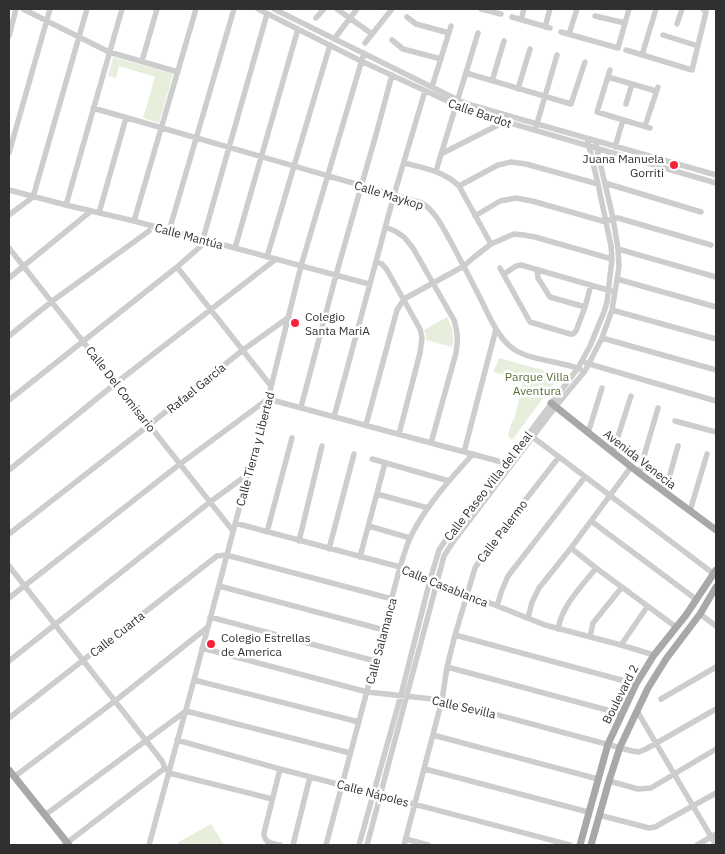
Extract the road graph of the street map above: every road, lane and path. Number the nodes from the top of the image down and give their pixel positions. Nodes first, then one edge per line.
1 (16, 9) edge
2 (23, 9) edge
3 (50, 9) edge
4 (87, 9) edge
5 (122, 9) edge
6 (157, 9) edge
7 (195, 9) edge
8 (234, 9) edge
9 (258, 9) edge
10 (274, 9) edge
11 (324, 9) edge
12 (337, 9) edge
13 (357, 9) edge
14 (392, 9) edge
15 (481, 9) edge
16 (524, 9) edge
17 (550, 9) edge
18 (577, 9) edge
19 (629, 9) edge
20 (656, 9) edge
21 (682, 9) edge
22 (703, 9) edge
23 (498, 12) edge
24 (267, 14) junction
25 (286, 15) junction
26 (595, 16) dead end
27 (407, 17) dead end
28 (512, 17) dead end
29 (316, 18) dead end
30 (350, 18) junction
31 (521, 20) junction
32 (47, 21) junction
33 (282, 21) junction
34 (625, 24) junction
35 (677, 24) dead end
36 (451, 26) dead end
37 (298, 29) junction
38 (562, 32) dead end
39 (449, 33) junction
40 (372, 34) junction
41 (478, 34) dead end
42 (569, 34) junction
43 (663, 35) dead end
44 (9, 36) edge
45 (79, 37) junction
46 (334, 39) junction
47 (392, 40) dead end
48 (504, 41) dead end
49 (365, 44) dead end
50 (330, 45) junction
51 (698, 46) junction
52 (530, 49) dead end
53 (626, 50) dead end
54 (109, 52) junction
55 (364, 53) junction
56 (557, 55) dead end
57 (642, 55) junction
58 (442, 59) junction
59 (361, 60) junction
60 (142, 61) junction
61 (584, 62) dead end
62 (610, 70) dead end
63 (178, 72) junction
64 (466, 73) junction
65 (392, 76) junction
66 (608, 77) junction
67 (492, 81) junction
68 (632, 84) junction
69 (432, 87) junction
70 (518, 88) junction
71 (425, 91) junction
72 (545, 97) junction
73 (457, 103) junction
74 (626, 104) dead end
75 (93, 108) junction
76 (126, 118) junction
77 (623, 120) junction
78 (504, 122) junction
79 (160, 128) junction
80 (536, 128) junction
81 (197, 138) junction
82 (587, 138) junction
83 (595, 141) junction
84 (229, 147) junction
85 (589, 147) junction
86 (615, 147) junction
87 (597, 149) junction
88 (9, 153) edge
89 (441, 154) junction
90 (261, 157) junction
91 (404, 162) junction
92 (294, 167) junction
93 (436, 171) junction
94 (328, 176) junction
95 (716, 176) edge
96 (716, 183) edge
97 (601, 184) junction
98 (361, 186) junction
99 (459, 186) junction
100 (9, 190) edge
101 (394, 195) junction
102 (33, 197) junction
103 (66, 205) junction
104 (91, 211) junction
105 (99, 212) junction
106 (701, 212) dead end
107 (9, 215) edge
108 (475, 216) junction
109 (613, 218) junction
110 (134, 221) junction
111 (606, 222) junction
112 (385, 227) junction
113 (149, 231) dead end
114 (169, 231) junction
115 (203, 240) junction
116 (492, 244) junction
117 (711, 245) dead end
118 (9, 248) edge
119 (235, 248) junction
120 (618, 249) junction
121 (267, 256) junction
122 (276, 259) junction
123 (612, 259) junction
124 (376, 262) junction
125 (301, 266) junction
126 (464, 266) junction
127 (24, 267) junction
128 (176, 267) junction
129 (500, 268) dead end
130 (537, 270) junction
131 (504, 274) junction
132 (336, 275) junction
133 (716, 277) edge
134 (9, 278) edge
135 (617, 279) junction
136 (433, 283) junction
137 (369, 284) junction
138 (591, 285) junction
139 (612, 291) junction
140 (404, 299) junction
141 (51, 302) junction
142 (716, 306) edge
143 (585, 307) junction
144 (211, 309) junction
145 (612, 310) junction
146 (289, 317) junction
147 (496, 329) junction
148 (9, 336) edge
149 (602, 338) junction
150 (716, 339) edge
151 (83, 342) junction
152 (243, 350) junction
153 (585, 363) junction
154 (578, 368) junction
155 (716, 370) edge
156 (585, 371) junction
157 (116, 383) junction
158 (272, 386) junction
159 (602, 388) dead end
160 (631, 396) dead end
161 (268, 399) junction
162 (9, 400) edge
163 (716, 401) edge
164 (554, 405) junction
165 (301, 408) junction
166 (658, 408) dead end
167 (334, 416) junction
168 (675, 421) dead end
169 (149, 425) junction
170 (366, 425) junction
171 (716, 432) edge
172 (588, 433) junction
173 (399, 434) junction
174 (530, 436) junction
175 (292, 438) dead end
176 (431, 443) junction
177 (322, 446) dead end
178 (678, 446) dead end
179 (464, 452) junction
180 (613, 452) junction
181 (354, 454) dead end
182 (473, 454) junction
183 (707, 454) dead end
184 (559, 456) junction
185 (372, 459) dead end
186 (385, 463) junction
187 (180, 464) junction
188 (509, 464) junction
189 (631, 467) junction
190 (9, 470) edge
191 (639, 472) junction
192 (247, 475) junction
193 (585, 477) junction
194 (449, 481) junction
195 (665, 492) junction
196 (377, 494) junction
197 (610, 495) junction
198 (210, 502) junction
199 (428, 508) junction
200 (690, 511) junction
201 (591, 521) junction
202 (235, 523) junction
203 (369, 526) junction
204 (716, 530) edge
205 (233, 531) junction
206 (267, 532) junction
207 (9, 534) edge
208 (410, 538) junction
209 (299, 541) junction
210 (571, 548) junction
211 (329, 549) junction
212 (226, 555) junction
213 (360, 557) junction
214 (9, 566) edge
215 (400, 567) junction
216 (596, 568) junction
217 (715, 572) edge
218 (430, 580) junction
219 (436, 582) junction
220 (24, 586) junction
221 (218, 586) junction
222 (622, 587) junction
223 (716, 587) edge
224 (466, 595) junction
225 (9, 598) edge
226 (392, 599) junction
227 (697, 600) junction
228 (497, 606) junction
229 (648, 607) junction
230 (700, 614) junction
231 (210, 617) junction
232 (528, 618) junction
233 (54, 626) junction
234 (716, 626) edge
235 (208, 627) junction
236 (676, 627) junction
237 (558, 628) junction
238 (384, 630) junction
239 (455, 635) junction
240 (590, 637) junction
241 (622, 645) junction
242 (202, 648) junction
243 (654, 655) junction
244 (83, 660) junction
245 (9, 661) edge
246 (375, 661) junction
247 (448, 667) junction
248 (716, 667) edge
249 (194, 680) junction
250 (636, 684) junction
251 (367, 692) junction
252 (404, 696) junction
253 (661, 699) dead end
254 (442, 700) junction
255 (115, 701) junction
256 (716, 709) edge
257 (186, 711) junction
258 (637, 711) junction
259 (622, 714) junction
260 (9, 718) edge
261 (359, 722) junction
262 (433, 735) junction
263 (145, 740) junction
264 (177, 740) junction
265 (656, 743) junction
266 (608, 744) junction
267 (620, 747) junction
268 (716, 750) edge
269 (350, 753) junction
270 (280, 769) junction
271 (425, 769) junction
272 (9, 770) edge
273 (166, 771) junction
274 (675, 774) junction
275 (14, 777) junction
276 (310, 777) junction
277 (598, 779) junction
278 (609, 781) junction
279 (342, 785) junction
280 (376, 793) junction
281 (716, 793) edge
282 (272, 799) junction
283 (414, 804) junction
284 (694, 807) junction
285 (588, 812) junction
286 (599, 815) junction
287 (45, 816) junction
288 (714, 835) edge
289 (405, 842) edge
290 (66, 844) edge
291 (149, 845) edge
292 (280, 845) edge
293 (293, 845) edge
294 (326, 845) edge
295 (359, 845) edge
296 (367, 845) edge
297 (428, 845) edge
298 (570, 845) edge
299 (580, 845) edge
300 (591, 845) edge
301 (696, 845) edge
302 (716, 845) edge

1 - 44 street
2 - 32 street
3 - 32 street
4 - 45 street
5 - 54 street
6 - 60 street
7 - 63 street
8 - 81 street
9 - 24 street, Calle Bardot
10 - 25 street, Calle Bardot
11 - 29 street
12 - 30 street
13 - 30 street
14 - 40 street
15 - 23 street
16 - 31 street
17 - 31 street
18 - 42 street
19 - 34 street
20 - 57 street
21 - 35 street
22 - 51 street
24 - 33 street, Calle Bardot
24 - 84 street
25 - 33 street
25 - 46 street, Calle Bardot
26 - 34 street
27 - 39 street
28 - 31 street
30 - 40 street
30 - 46 street
32 - 45 street
32 - 88 street
33 - 37 street, Calle Bardot
34 - 42 street
36 - 39 street
37 - 50 street, Calle Bardot
37 - 90 street
38 - 42 street
39 - 58 street
40 - 49 street
41 - 64 street
43 - 51 street
45 - 54 street
45 - 102 street
46 - 55 street, Calle Bardot
47 - 58 street
48 - 67 street
50 - 59 street, Calle Bardot
50 - 92 street
51 - 57 street
52 - 70 street
53 - 57 street
54 - 60 street
54 - 75 street
55 - 59 street, Calle Tierra y Libertad
55 - 69 street, Calle Bardot
56 - 72 street
58 - 69 street
59 - 65 street, Calle Bardot
59 - 94 street, Calle Tierra y Libertad
60 - 63 street
61 - 72 street
62 - 66 street
63 - 79 street
64 - 67 street
64 - 73 street
65 - 71 street, Calle Bardot
65 - 98 street
66 - 68 street
66 - 77 street
67 - 70 street
68 - 74 street
68 - 77 street
69 - 73 street, Calle Bardot
70 - 72 street
71 - 73 street, Calle Bardot
71 - 91 street
72 - 80 street
73 - 78 street, Calle Bardot
73 - 80 street, Calle Bardot
73 - 89 street
75 - 76 street, Calle Maykop
75 - 103 street
76 - 79 street, Calle Maykop
76 - 105 street
77 - 86 street
78 - 80 street, Calle Bardot
78 - 89 street
79 - 81 street, Calle Maykop
79 - 110 street
80 - 82 street, Calle Bardot
80 - 85 street, Calle Bardot
81 - 84 street, Calle Maykop
81 - 114 street
82 - 83 street, Calle Bardot
82 - 85 street, Calle Paseo Villa del Real
83 - 86 street, Calle Bardot
83 - 87 street, Calle Paseo Villa del Real
84 - 90 street, Calle Maykop
84 - 115 street
85 - 87 street, Calle Bardot
85 - 97 street, Calle Paseo Villa del Real
86 - 95 street, Calle Bardot
87 - 96 street, Calle Bardot
87 - 97 street, Calle Paseo Villa del Real
89 - 93 street
90 - 92 street, Calle Maykop
90 - 119 street
91 - 93 street
91 - 101 street
92 - 94 street, Calle Maykop
92 - 121 street
93 - 99 street
94 - 98 street, Calle Maykop
94 - 125 street, Calle Tierra y Libertad
97 - 99 street
97 - 106 street
97 - 109 street, Calle Paseo Villa del Real
97 - 111 street, Calle Paseo Villa del Real
98 - 101 street, Calle Maykop
98 - 132 street
99 - 108 street
100 - 102 street, Calle Mantúa
101 - 112 street
101 - 126 street, Calle Maykop
102 - 103 street, Calle Mantúa
102 - 107 street
103 - 104 street, Calle Mantúa
104 - 105 street, Calle Mantúa
104 - 127 street
105 - 110 street, Calle Mantúa
108 - 111 street
108 - 116 street
109 - 111 street
109 - 117 street
109 - 120 street, Calle Paseo Villa del Real
110 - 114 street, Calle Mantúa
111 - 123 street, Calle Paseo Villa del Real
112 - 124 street
112 - 136 street
113 - 141 street
114 - 115 street, Calle Mantúa
115 - 119 street, Calle Mantúa
115 - 128 street
116 - 123 street
116 - 126 street
118 - 127 street, Calle Del Comisario
119 - 121 street, Calle Mantúa
120 - 133 street
120 - 135 street, Calle Paseo Villa del Real
121 - 122 street, Calle Mantúa
122 - 125 street, Calle Mantúa
122 - 144 street
123 - 139 street, Calle Paseo Villa del Real
124 - 137 street
124 - 140 street
125 - 132 street, Calle Mantúa
125 - 146 street, Calle Tierra y Libertad
126 - 136 street
126 - 147 street, Calle Maykop
127 - 134 street
127 - 141 street, Calle Del Comisario
128 - 144 street
128 - 151 street
129 - 131 street
130 - 131 street
130 - 138 street
130 - 143 street
131 - 143 street
132 - 137 street, Calle Mantúa
132 - 165 street
135 - 139 street, Calle Paseo Villa del Real
135 - 142 street
136 - 140 street
136 - 176 street
137 - 167 street
138 - 139 street
138 - 143 street
139 - 145 street, Calle Paseo Villa del Real
139 - 153 street, Calle Paseo Villa del Real
140 - 170 street
140 - 173 street
141 - 148 street
141 - 151 street, Calle Del Comisario
144 - 152 street
144 - 157 street
145 - 149 street, Calle Paseo Villa del Real
145 - 150 street
146 - 152 street, Rafael García
146 - 158 street, Calle Tierra y Libertad
147 - 154 street, Calle Maykop
147 - 179 street
149 - 153 street, Calle Paseo Villa del Real
149 - 155 street
151 - 157 street, Calle Del Comisario
151 - 162 street
152 - 158 street
152 - 169 street, Rafael García
153 - 154 street, Calle Paseo Villa del Real
153 - 156 street, Calle Paseo Villa del Real
153 - 163 street
154 - 156 street, Calle Maykop
154 - 164 street, Calle Paseo Villa del Real
156 - 164 street, Calle Paseo Villa del Real
157 - 169 street, Calle Del Comisario
157 - 190 street
158 - 161 street, Calle Tierra y Libertad
159 - 172 street
160 - 180 street
161 - 165 street
161 - 187 street
161 - 192 street, Calle Tierra y Libertad
164 - 172 main road, Avenida Venecia
164 - 174 street, Calle Paseo Villa del Real
165 - 167 street
166 - 191 street
167 - 170 street
168 - 171 street
169 - 187 street, Calle Del Comisario
169 - 207 street, Rafael García
170 - 173 street
172 - 180 main road, Avenida Venecia
173 - 176 street
174 - 184 street
174 - 188 street, Calle Paseo Villa del Real
175 - 206 street
176 - 179 street
177 - 209 street
178 - 195 street
179 - 182 street
180 - 189 main road, Avenida Venecia
181 - 211 street
182 - 188 street
182 - 194 street, Calle Salamanca
183 - 200 street
184 - 193 street
184 - 224 street, Calle Palermo
185 - 186 street
186 - 194 street
186 - 196 street
187 - 198 street, Calle Del Comisario
187 - 220 street
188 - 218 street, Calle Paseo Villa del Real
188 - 219 street, Calle Paseo Villa del Real
189 - 191 main road, Avenida Venecia
189 - 197 street
191 - 195 main road, Avenida Venecia
192 - 198 street
192 - 202 street, Calle Tierra y Libertad
193 - 197 street
193 - 228 street
194 - 199 street, Calle Salamanca
195 - 200 main road, Avenida Venecia
196 - 199 street
196 - 203 street
197 - 201 street
197 - 217 street
198 - 205 street, Calle Del Comisario
198 - 233 street
199 - 208 street, Calle Salamanca
200 - 204 main road, Avenida Venecia
201 - 210 street
201 - 227 street
202 - 205 street, Calle Tierra y Libertad
202 - 206 street, Calle Casablanca
203 - 208 street
203 - 213 street
205 - 212 street, Calle Tierra y Libertad
206 - 209 street, Calle Casablanca
208 - 215 street, Calle Salamanca
209 - 211 street, Calle Casablanca
210 - 216 street
210 - 232 street
211 - 213 street, Calle Casablanca
212 - 221 street, Calle Tierra y Libertad
212 - 226 street
212 - 244 street, Calle Cuarta
213 - 215 street, Calle Casablanca
214 - 220 street
215 - 218 street, Calle Casablanca
215 - 226 street, Calle Salamanca
216 - 222 street
216 - 237 street
217 - 227 main road, Boulevard 2
218 - 219 street, Calle Casablanca
218 - 252 street, Calle Paseo Villa del Real
219 - 224 street, Calle Casablanca
219 - 252 street, Calle Paseo Villa del Real
220 - 225 street
220 - 233 street
221 - 231 street, Calle Tierra y Libertad
221 - 238 street
222 - 229 street
222 - 240 street
223 - 230 main road, Boulevard 2
224 - 228 street, Calle Casablanca
224 - 239 street, Calle Palermo
226 - 238 street, Calle Salamanca
227 - 236 main road, Boulevard 2
228 - 232 street, Calle Casablanca
229 - 236 street
229 - 241 street
230 - 234 street
230 - 258 main road, Boulevard 2
231 - 235 street, Calle Tierra y Libertad
231 - 246 street
232 - 237 street, Calle Casablanca
233 - 244 street
233 - 245 street
235 - 242 street, Calle Tierra y Libertad
235 - 255 street
236 - 243 main road, Boulevard 2
237 - 240 street, Calle Casablanca
238 - 246 street, Calle Salamanca
239 - 247 street, Calle Palermo
239 - 250 street
240 - 241 street, Calle Casablanca
241 - 243 street, Calle Casablanca
242 - 249 street, Calle Tierra y Libertad
242 - 251 street, Calle Sevilla
243 - 250 main road, Boulevard 2
244 - 255 street
244 - 260 street, Calle Cuarta
246 - 251 street, Calle Salamanca
247 - 254 street, Calle Palermo
247 - 259 street
248 - 253 street
249 - 257 street, Calle Tierra y Libertad
249 - 261 street
250 - 259 main road, Boulevard 2
251 - 252 street, Calle Sevilla
251 - 261 street, Calle Salamanca
252 - 254 street, Calle Sevilla
252 - 280 street, Calle Paseo Villa del Real
254 - 262 street, Calle Palermo
254 - 266 street, Calle Sevilla
255 - 263 street
255 - 275 street
256 - 265 street, Calle Sevilla
257 - 263 street
257 - 264 street, Calle Tierra y Libertad
257 - 269 street
258 - 265 street
258 - 267 main road, Boulevard 2
259 - 266 main road, Boulevard 2
261 - 269 street, Calle Salamanca
262 - 271 street, Calle Palermo
262 - 277 street
263 - 273 street
263 - 287 street
264 - 270 street, Calle Nápoles
264 - 273 street, Calle Tierra y Libertad
265 - 267 street, Calle Sevilla
265 - 274 street
266 - 267 street, Calle Sevilla
266 - 277 main road, Boulevard 2
267 - 278 main road, Boulevard 2
268 - 274 street
269 - 279 street, Calle Salamanca
270 - 276 street, Calle Nápoles
270 - 282 street
271 - 283 street, Calle Palermo
271 - 285 street
272 - 275 main road
273 - 282 street
273 - 290 street
273 - 291 street, Calle Tierra y Libertad
274 - 278 street
274 - 284 street
275 - 287 main road
276 - 279 street, Calle Nápoles
276 - 293 street
277 - 285 main road, Boulevard 2
278 - 286 main road, Boulevard 2
279 - 280 street, Calle Nápoles
279 - 294 street, Calle Salamanca
280 - 283 street, Calle Nápoles
280 - 295 street, Calle Paseo Villa del Real
280 - 296 street, Calle Paseo Villa del Real
281 - 284 street
282 - 292 street
283 - 289 street, Calle Palermo
283 - 298 street, Calle Nápoles
284 - 286 street
284 - 288 street
285 - 299 main road, Boulevard 2
286 - 300 main road, Boulevard 2
287 - 290 main road
288 - 301 street
288 - 302 street
289 - 297 street

